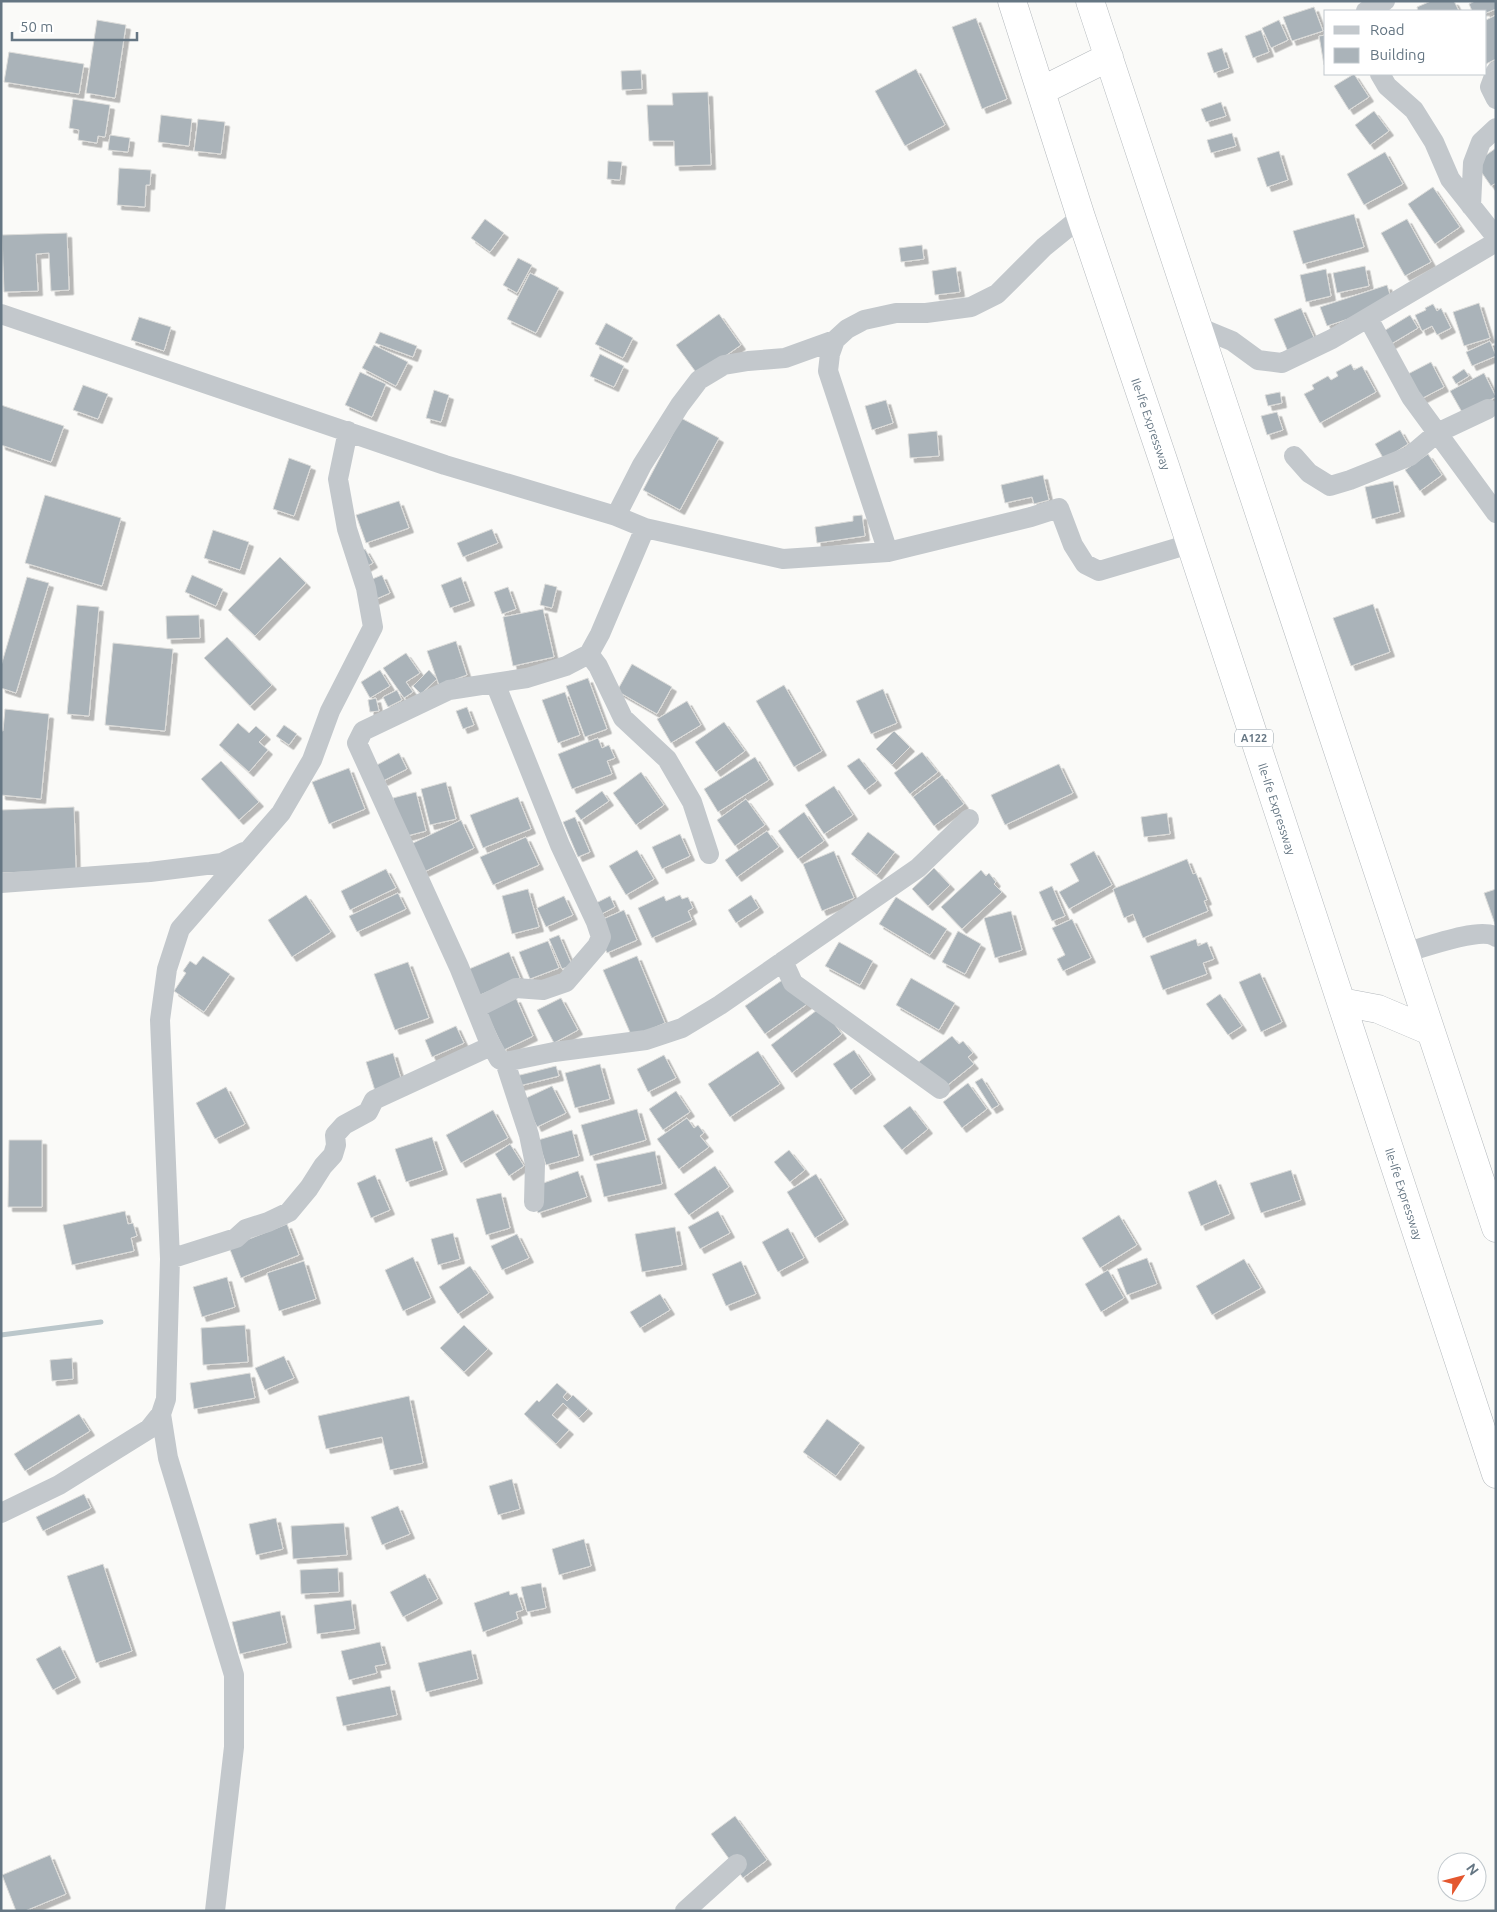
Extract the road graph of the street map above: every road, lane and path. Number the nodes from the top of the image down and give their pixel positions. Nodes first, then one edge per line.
1 (1012, 1) edge
2 (1090, 1) edge
3 (1385, 1) edge
4 (1368, 10) edge
5 (1108, 57) junction
6 (1496, 72) edge
7 (1381, 75) edge
8 (1041, 91) junction
9 (1496, 99) edge
10 (1496, 128) edge
11 (1471, 206) junction
12 (1081, 217) junction
13 (1496, 237) edge
14 (1496, 242) edge
15 (1, 314) edge
16 (1368, 318) junction
17 (1198, 327) junction
18 (835, 340) junction
19 (1488, 409) dead end
20 (348, 431) junction
21 (1437, 433) junction
22 (1294, 456) dead end
23 (1496, 513) edge
24 (616, 516) junction
25 (645, 528) junction
26 (1190, 544) junction
27 (888, 552) junction
28 (589, 654) junction
29 (495, 683) junction
30 (968, 818) dead end
31 (252, 847) junction
32 (709, 854) dead end
33 (1, 883) edge
34 (1496, 937) edge
35 (1404, 953) junction
36 (783, 962) junction
37 (1341, 1002) junction
38 (476, 1008) junction
39 (1430, 1031) junction
40 (492, 1046) junction
41 (505, 1062) junction
42 (940, 1090) dead end
43 (534, 1202) dead end
44 (1496, 1228) edge
45 (170, 1259) junction
46 (161, 1414) junction
47 (1496, 1474) edge
48 (1, 1513) edge
49 (737, 1864) dead end
50 (215, 1911) edge
51 (685, 1911) edge

1 - 8 highway, Ile-Ife Expressway / A122
2 - 5 highway
3 - 4 street
5 - 8 highway
5 - 17 highway
6 - 9 street
7 - 11 street
8 - 12 highway, Ile-Ife Expressway / A122
10 - 11 street
11 - 13 street
12 - 18 street
12 - 26 highway, Ile-Ife Expressway / A122
14 - 16 street
15 - 20 street
16 - 17 street
16 - 21 street
17 - 35 highway
18 - 24 street
18 - 27 street
19 - 21 street
20 - 24 street
20 - 31 street
21 - 22 street
21 - 23 street
24 - 25 street
25 - 27 street
25 - 28 street
26 - 27 street
26 - 37 highway, Ile-Ife Expressway / A122
28 - 29 street
28 - 32 street
29 - 38 street
29 - 38 street
30 - 36 street
31 - 33 street
31 - 45 street
34 - 35 street
35 - 39 highway
36 - 41 street
36 - 42 street
37 - 39 highway
37 - 47 highway, Ile-Ife Expressway / A122
38 - 40 street
39 - 44 highway
40 - 41 street
40 - 45 street
41 - 43 street
45 - 46 street
46 - 48 street
46 - 50 street
49 - 51 street

